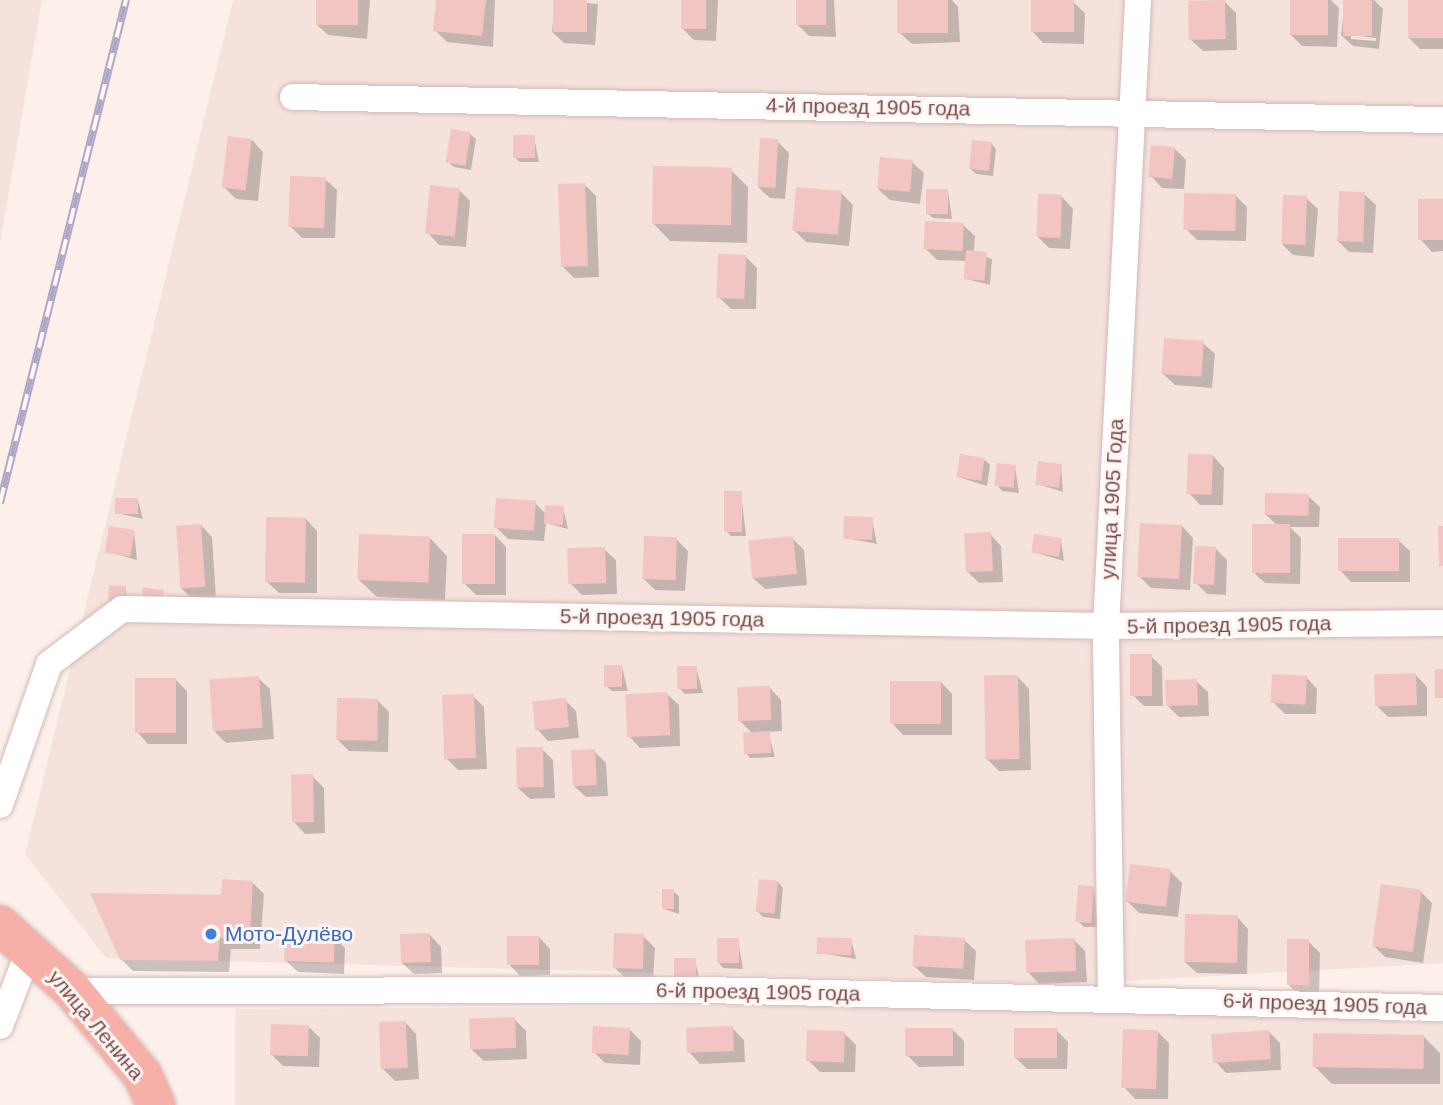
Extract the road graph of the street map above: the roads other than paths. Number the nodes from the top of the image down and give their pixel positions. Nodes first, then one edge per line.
1 (1138, 0) edge
2 (293, 97) dead end
3 (1130, 111) junction
4 (1443, 120) edge
5 (1443, 623) edge
6 (1106, 626) junction
7 (0, 805) edge
8 (0, 925) edge
9 (29, 951) junction
10 (73, 990) junction
11 (1111, 998) junction
12 (1443, 1007) edge
13 (0, 1026) edge
14 (156, 1105) edge

1 - 3 street, улица 1905 Года
2 - 3 street, 4-й проезд 1905 года
3 - 4 street, 4-й проезд 1905 года
3 - 6 street, улица 1905 Года
5 - 6 street, 5-й проезд 1905 года
6 - 7 street, 5-й проезд 1905 года
6 - 11 street, улица 1905 Года
8 - 9 highway, улица Ленина
9 - 10 highway, улица Ленина
9 - 13 street, улица Ленина
10 - 11 street, 6-й проезд 1905 года
10 - 14 highway, улица Ленина
11 - 12 street, 6-й проезд 1905 года

